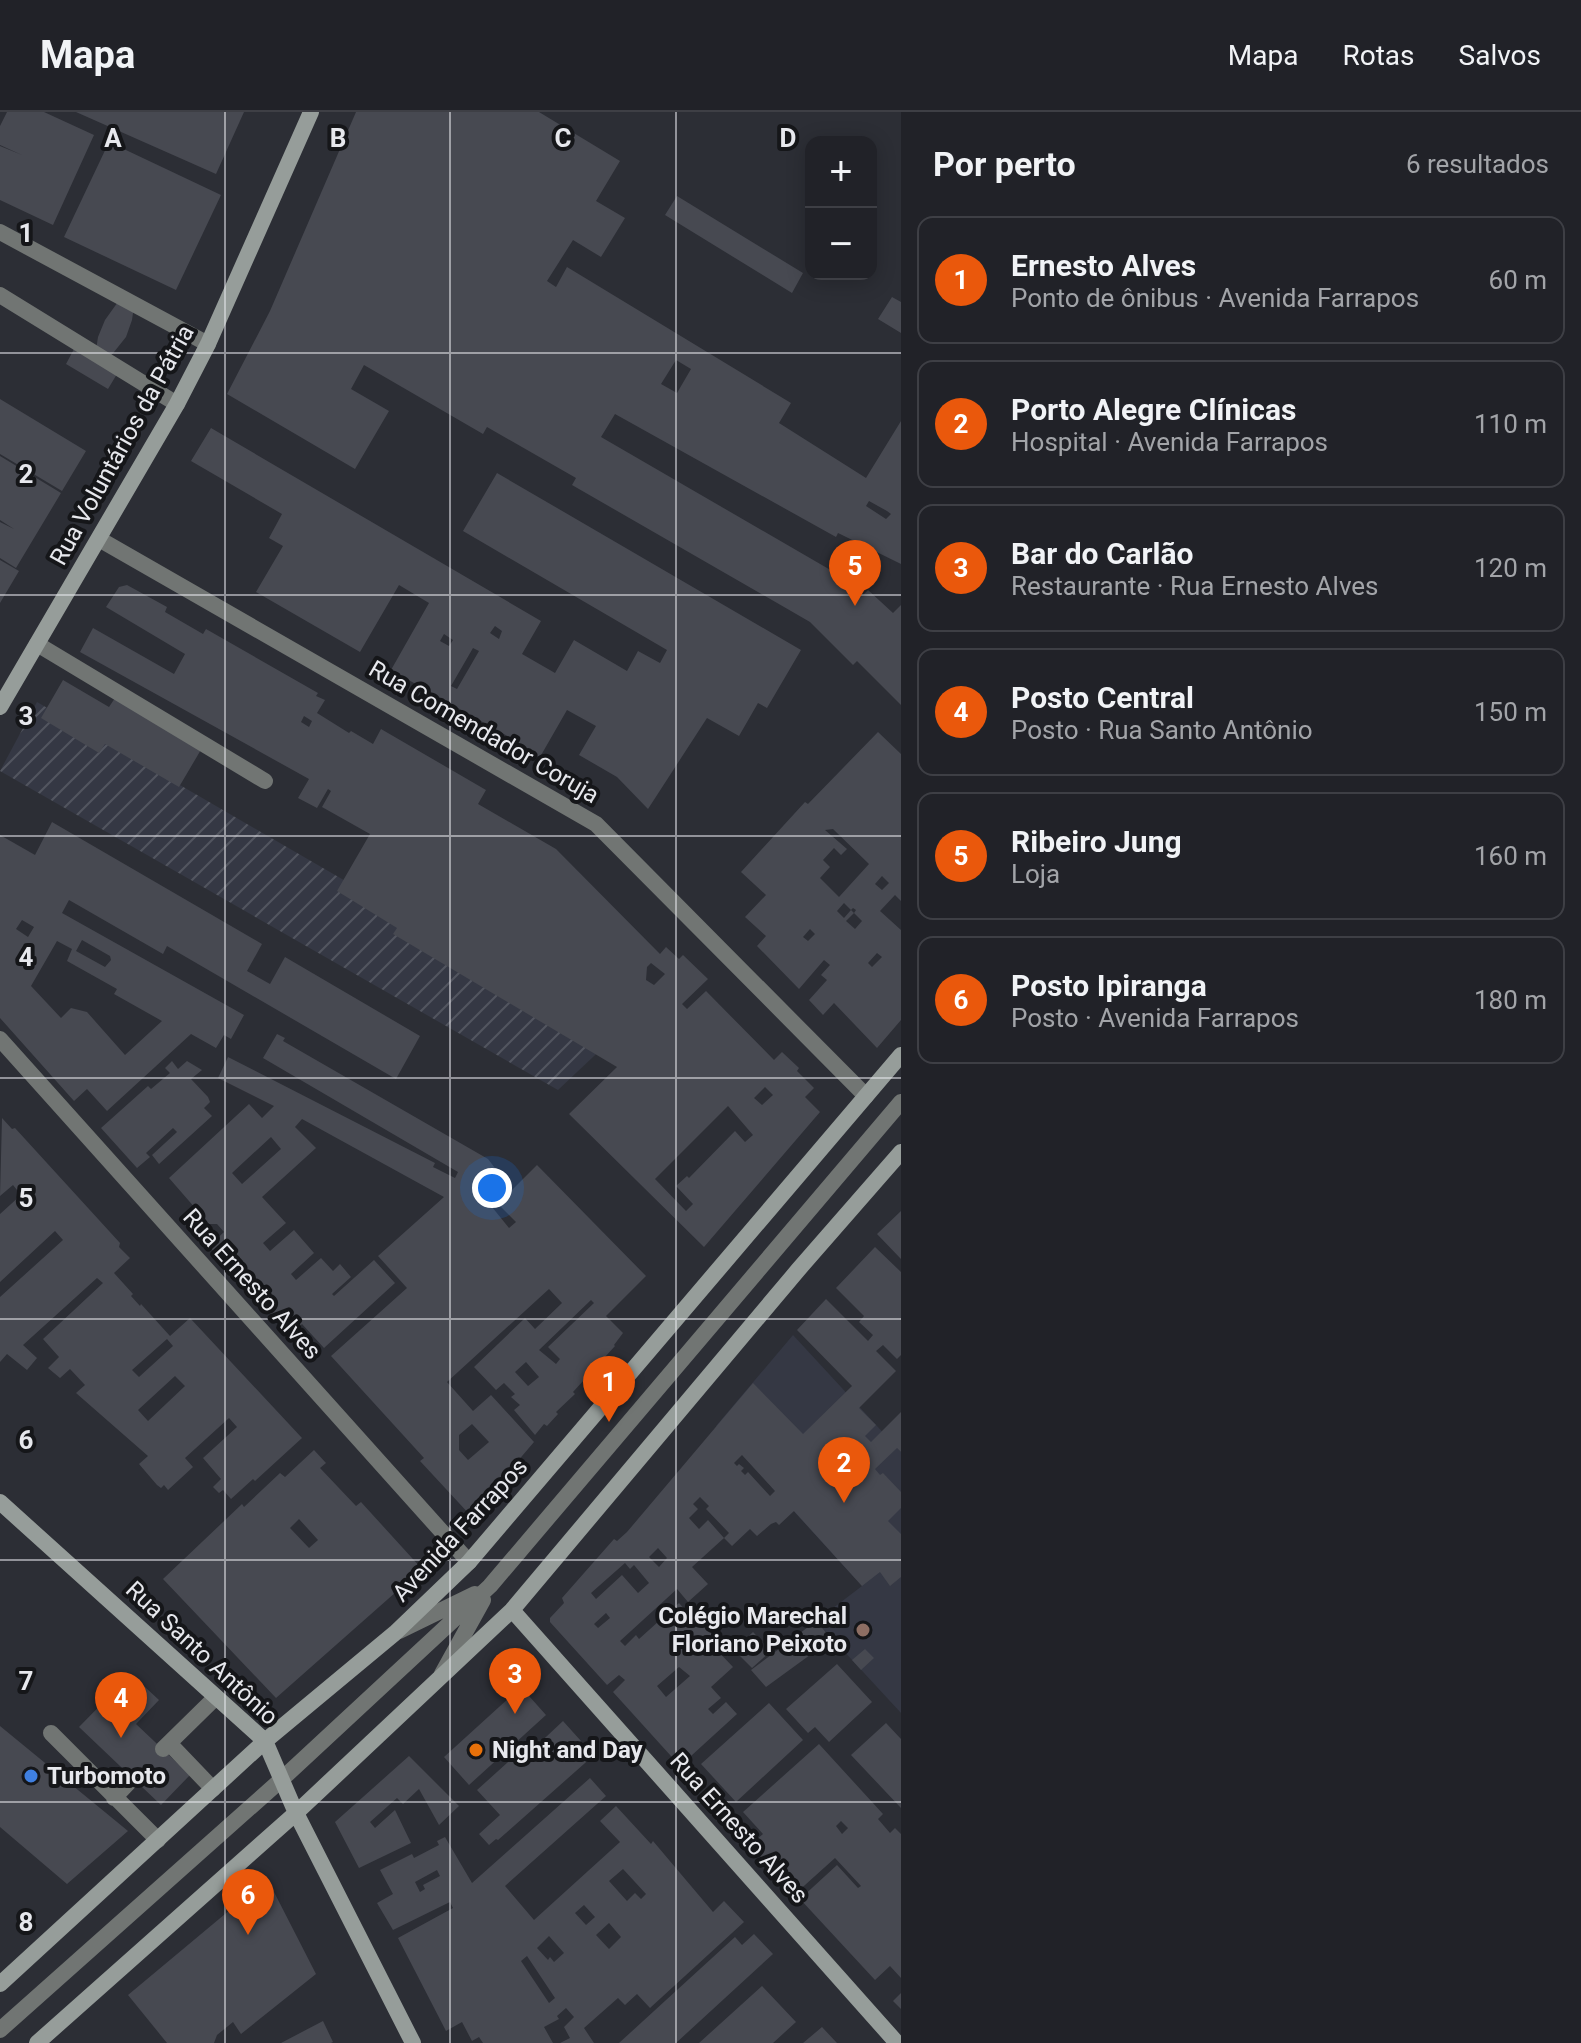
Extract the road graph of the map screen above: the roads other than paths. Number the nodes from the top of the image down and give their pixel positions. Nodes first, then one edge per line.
1 (311, 112) edge
2 (0, 232) edge
3 (0, 295) edge
4 (208, 344) junction
5 (177, 404) junction
6 (99, 539) junction
7 (37, 644) junction
8 (0, 707) edge
9 (265, 781) dead end
10 (0, 1039) edge
11 (901, 1055) edge
12 (866, 1096) junction
13 (901, 1102) edge
14 (901, 1152) edge
15 (0, 1502) edge
16 (469, 1562) junction
17 (490, 1586) junction
18 (512, 1610) junction
19 (395, 1633) junction
20 (440, 1679) junction
21 (216, 1697) junction
22 (51, 1733) dead end
23 (265, 1741) junction
24 (133, 1778) dead end
25 (282, 1779) junction
26 (213, 1789) junction
27 (114, 1798) junction
28 (296, 1813) junction
29 (158, 1840) junction
30 (0, 1984) edge
31 (0, 2030) edge
32 (37, 2043) edge
33 (413, 2043) edge
34 (897, 2043) edge

1 - 4 main road, Rua Voluntários da Pátria
2 - 4 street
3 - 5 street
4 - 5 main road, Rua Voluntários da Pátria
5 - 6 main road, Rua Voluntários da Pátria
6 - 7 main road, Rua Voluntários da Pátria
6 - 12 street, Rua Comendador Coruja
7 - 8 main road, Rua Voluntários da Pátria
7 - 9 street
10 - 16 street, Rua Ernesto Alves
11 - 12 main road, Avenida Farrapos
12 - 16 main road, Avenida Farrapos
13 - 17 street
14 - 18 main road
15 - 21 main road, Rua Santo Antônio
16 - 19 main road, Avenida Farrapos
17 - 19 street
17 - 20 street
17 - 25 street
18 - 20 main road
18 - 34 main road, Rua Ernesto Alves
19 - 23 main road, Avenida Farrapos
20 - 28 main road
21 - 23 main road, Rua Santo Antônio
21 - 26 street
22 - 27 street
23 - 25 main road, Rua Santo Antônio
23 - 26 main road, Avenida Farrapos
24 - 27 street
25 - 28 main road, Rua Santo Antônio
25 - 31 street
26 - 29 main road, Avenida Farrapos
27 - 29 street
28 - 32 main road
28 - 33 main road, Rua Santo Antônio
29 - 30 main road, Avenida Farrapos

